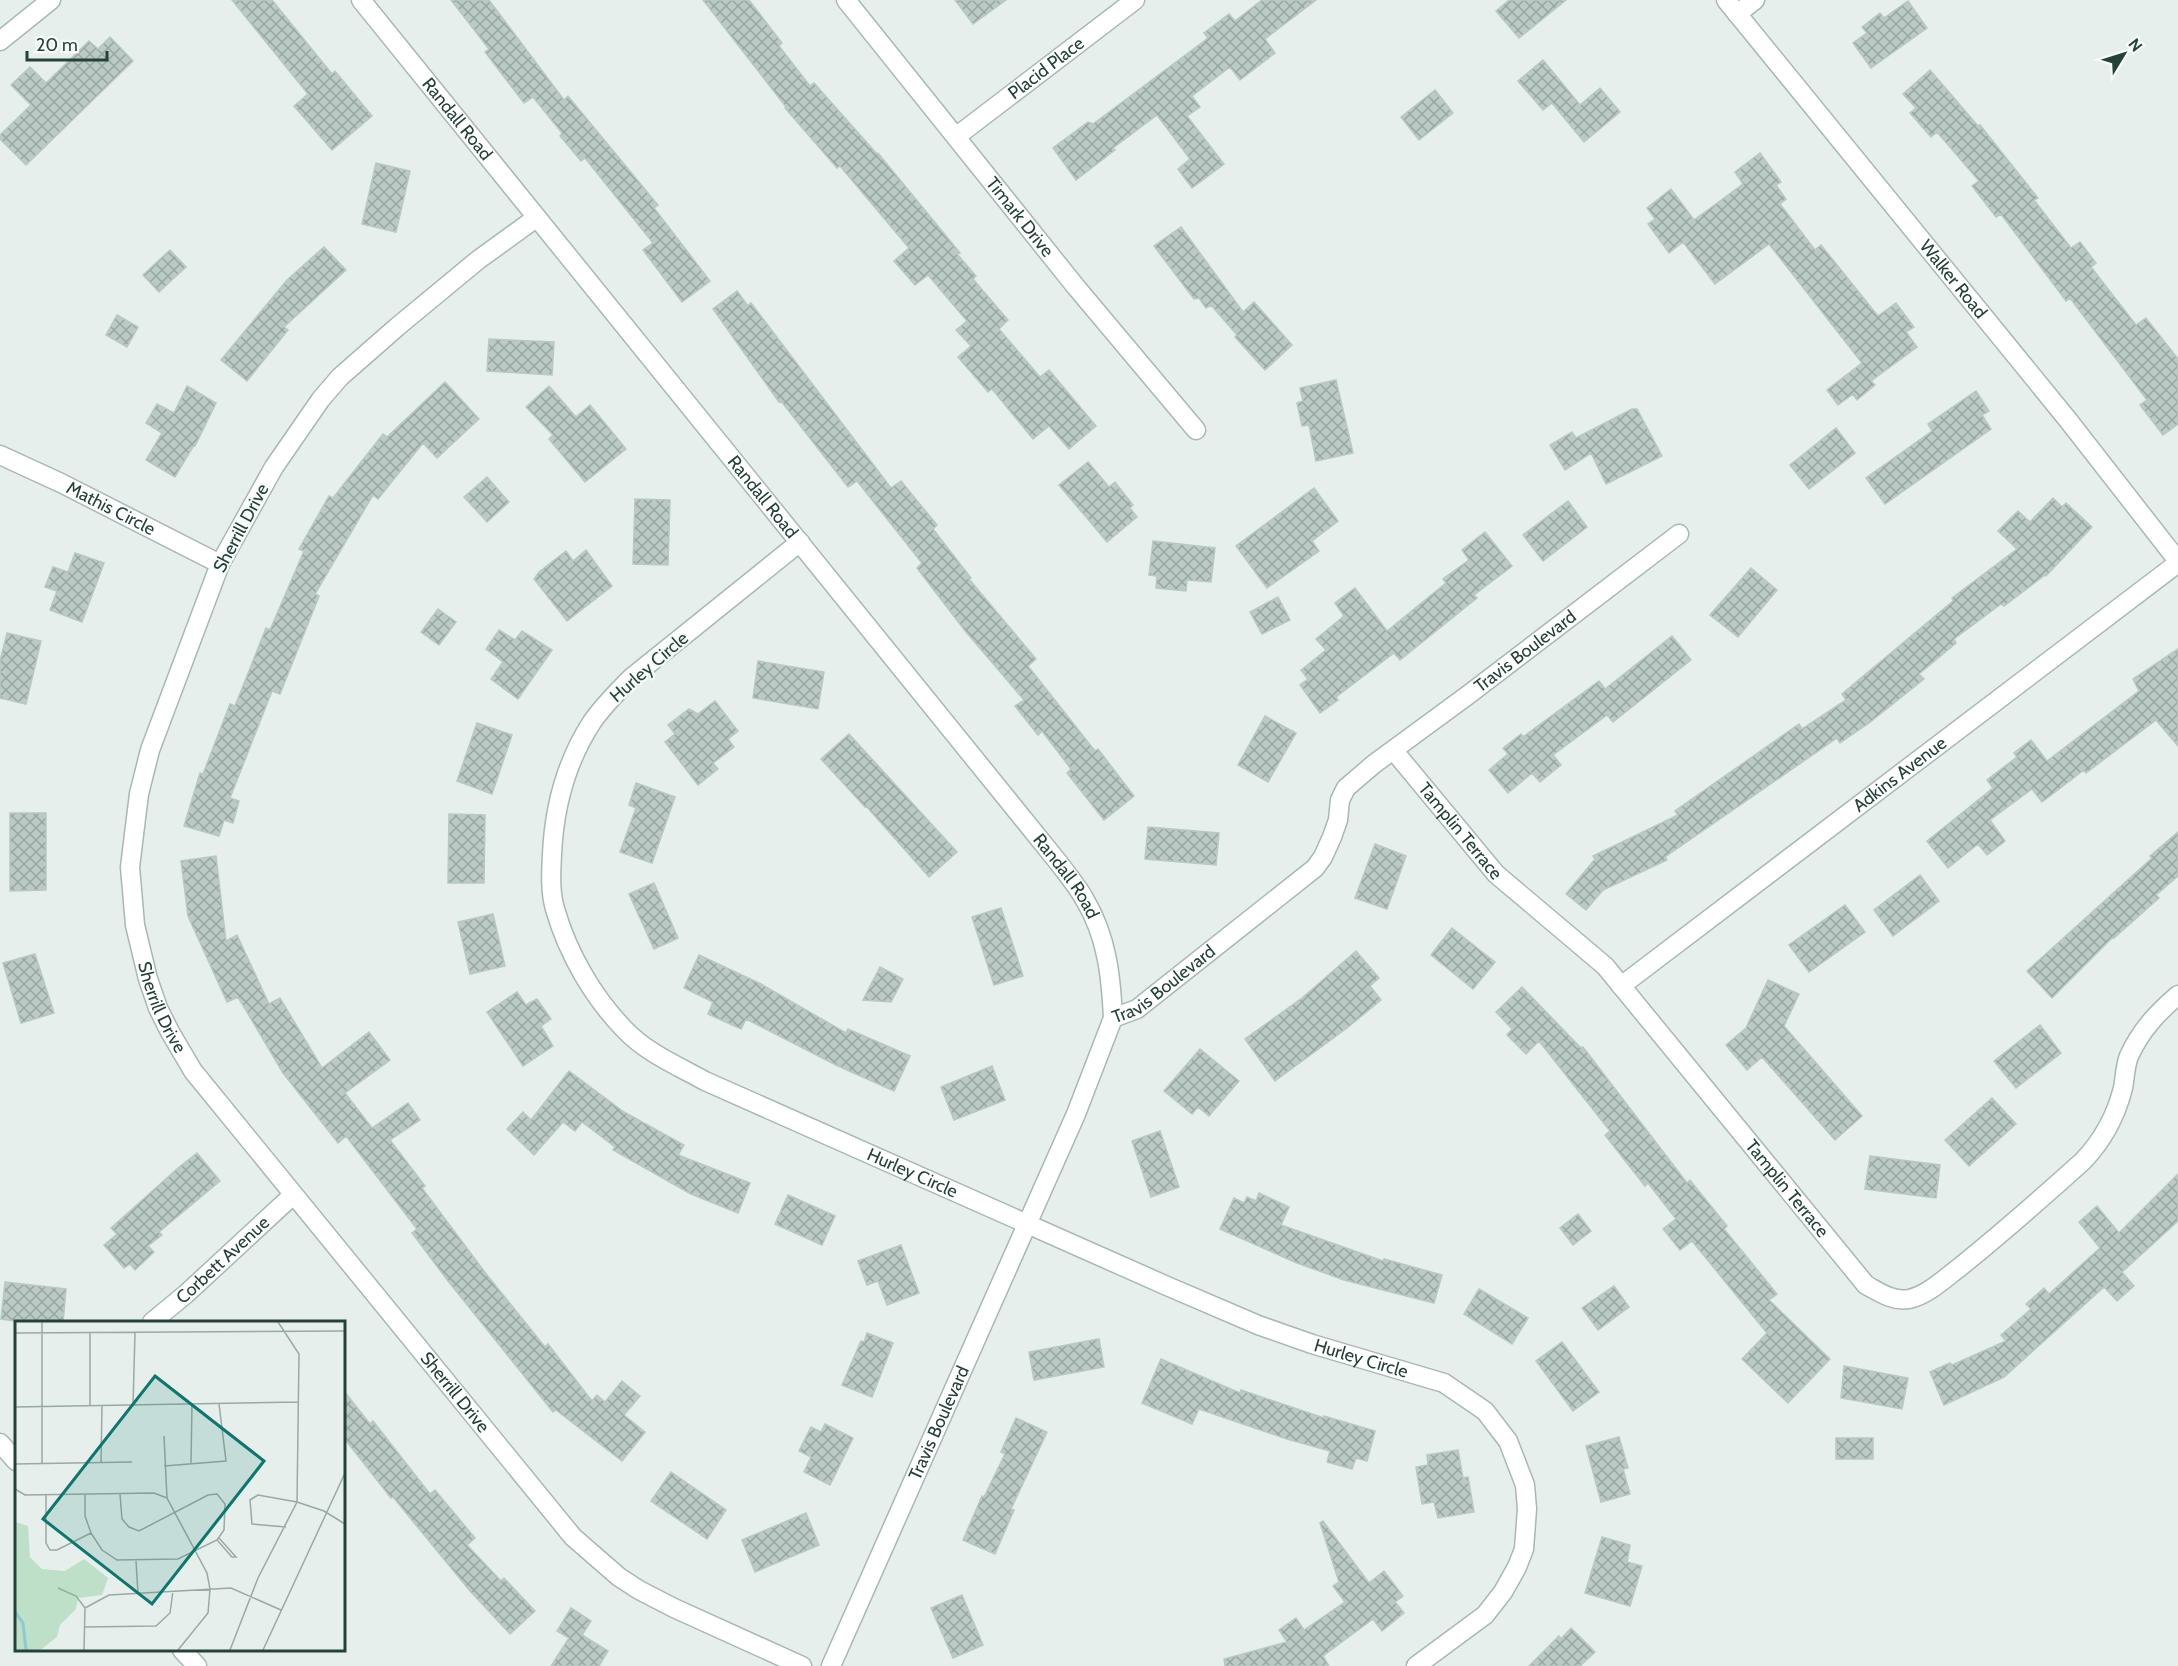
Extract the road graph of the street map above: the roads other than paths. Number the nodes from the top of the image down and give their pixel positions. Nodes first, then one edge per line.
1 (51, 0) edge
2 (361, 0) edge
3 (846, 0) edge
4 (1135, 0) edge
5 (1755, 0) edge
6 (1731, 7) edge
7 (0, 41) edge
8 (957, 136) junction
9 (536, 218) junction
10 (1196, 430) dead end
11 (0, 455) edge
12 (1679, 534) dead end
13 (800, 543) junction
14 (2178, 562) edge
15 (220, 564) junction
16 (1394, 750) junction
17 (1621, 986) junction
18 (2178, 995) edge
19 (1113, 1018) junction
20 (293, 1195) junction
21 (1027, 1225) junction
22 (154, 1321) edge
23 (183, 1651) edge
24 (197, 1666) edge
25 (802, 1666) edge
26 (831, 1666) edge
27 (1416, 1666) edge

1 - 7 street
2 - 9 street, Randall Road
3 - 8 street, Timark Drive
4 - 8 street, Placid Place
5 - 6 street
6 - 14 street, Walker Road
8 - 10 street, Timark Drive
9 - 13 street, Randall Road
9 - 15 street, Sherrill Drive
11 - 15 street, Mathis Circle
12 - 16 street, Travis Boulevard
13 - 19 street, Randall Road
13 - 21 street, Hurley Circle
14 - 17 street, Adkins Avenue
15 - 20 street, Sherrill Drive
16 - 17 street, Tamplin Terrace
16 - 19 street, Travis Boulevard
17 - 18 street, Tamplin Terrace
19 - 21 street, Travis Boulevard
20 - 22 street, Corbett Avenue
20 - 25 street, Sherrill Drive
21 - 26 street, Travis Boulevard
21 - 27 street, Hurley Circle
23 - 24 street

